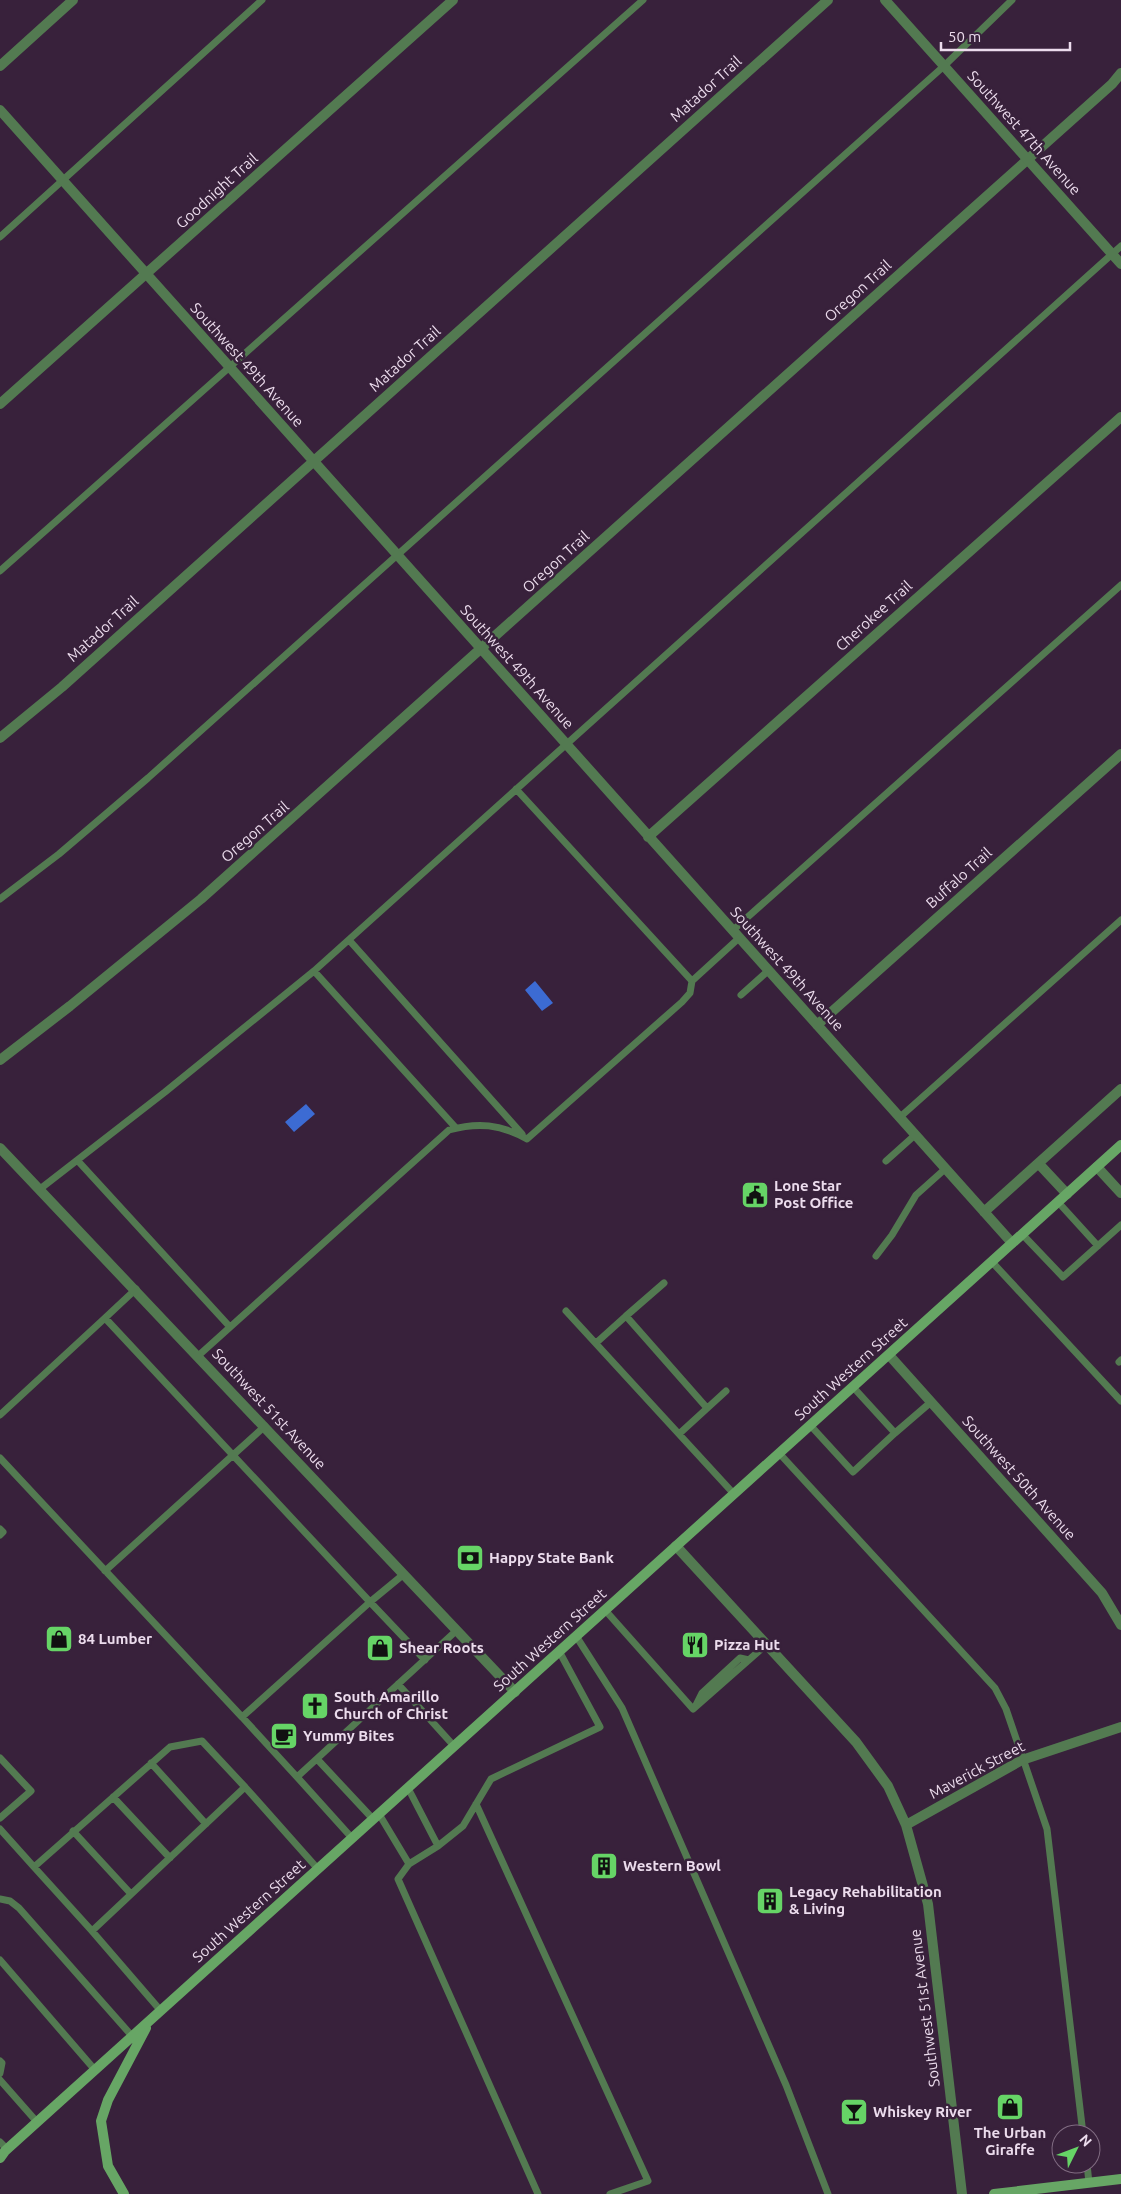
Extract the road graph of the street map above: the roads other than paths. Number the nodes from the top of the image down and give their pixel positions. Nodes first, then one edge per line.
1 (74, 0) edge
2 (262, 0) edge
3 (453, 0) edge
4 (642, 0) edge
5 (828, 0) edge
6 (885, 0) edge
7 (1012, 0) edge
8 (0, 66) edge
9 (944, 66) junction
10 (1121, 73) edge
11 (0, 110) edge
12 (1028, 159) junction
13 (62, 179) junction
14 (0, 237) edge
15 (1121, 246) edge
16 (1112, 254) junction
17 (1121, 264) edge
18 (147, 274) junction
19 (229, 367) junction
20 (0, 404) edge
21 (1121, 417) edge
22 (313, 462) junction
23 (397, 556) junction
24 (0, 570) edge
25 (1121, 585) edge
26 (481, 650) junction
27 (0, 738) edge
28 (565, 745) junction
29 (1121, 754) edge
30 (516, 788) junction
31 (648, 837) junction
32 (0, 899) edge
33 (1121, 920) edge
34 (736, 935) junction
35 (349, 940) junction
36 (768, 971) junction
37 (314, 972) junction
38 (692, 981) junction
39 (741, 995) dead end
40 (816, 1025) junction
41 (0, 1060) edge
42 (1121, 1090) edge
43 (899, 1118) junction
44 (456, 1128) junction
45 (915, 1135) junction
46 (526, 1139) junction
47 (1121, 1144) edge
48 (0, 1148) edge
49 (78, 1161) junction
50 (886, 1161) dead end
51 (1039, 1164) junction
52 (1096, 1167) junction
53 (945, 1169) junction
54 (40, 1189) junction
55 (1121, 1193) edge
56 (1067, 1194) junction
57 (1058, 1202) junction
58 (984, 1212) junction
59 (1121, 1225) edge
60 (1022, 1234) junction
61 (1012, 1243) junction
62 (1098, 1246) junction
63 (876, 1256) dead end
64 (992, 1262) junction
65 (664, 1283) dead end
66 (136, 1289) junction
67 (566, 1311) dead end
68 (626, 1316) junction
69 (106, 1318) junction
70 (230, 1327) junction
71 (596, 1343) junction
72 (889, 1355) junction
73 (198, 1356) junction
74 (853, 1387) junction
75 (726, 1391) dead end
76 (1121, 1401) edge
77 (931, 1402) junction
78 (707, 1408) junction
79 (0, 1415) edge
80 (810, 1425) junction
81 (265, 1426) junction
82 (895, 1433) junction
83 (678, 1434) junction
84 (779, 1453) junction
85 (233, 1456) junction
86 (0, 1458) edge
87 (734, 1494) junction
88 (0, 1530) edge
89 (0, 1535) edge
90 (676, 1546) junction
91 (105, 1571) junction
92 (404, 1574) junction
93 (370, 1602) junction
94 (606, 1610) junction
95 (1121, 1625) edge
96 (457, 1630) junction
97 (576, 1636) junction
98 (767, 1644) junction
99 (559, 1652) junction
100 (424, 1660) junction
101 (398, 1684) junction
102 (515, 1692) junction
103 (242, 1717) junction
104 (1121, 1727) edge
105 (454, 1746) junction
106 (0, 1758) edge
107 (318, 1759) junction
108 (1022, 1760) junction
109 (151, 1763) junction
110 (297, 1777) junction
111 (245, 1788) junction
112 (408, 1788) junction
113 (113, 1797) junction
114 (476, 1804) junction
115 (376, 1816) junction
116 (0, 1818) edge
117 (206, 1824) junction
118 (906, 1824) junction
119 (0, 1829) edge
120 (73, 1831) junction
121 (352, 1838) junction
122 (438, 1846) junction
123 (170, 1858) junction
124 (409, 1864) junction
125 (34, 1868) junction
126 (318, 1869) junction
127 (131, 1894) junction
128 (0, 1900) edge
129 (92, 1931) junction
130 (0, 1960) edge
131 (161, 2010) junction
132 (150, 2020) junction
133 (132, 2036) junction
134 (0, 2061) edge
135 (95, 2070) junction
136 (0, 2073) edge
137 (0, 2080) edge
138 (37, 2122) junction
139 (1082, 2124) edge
140 (2, 2151) edge
141 (1088, 2174) edge
142 (1121, 2179) edge
143 (1089, 2183) junction
144 (124, 2194) edge
145 (538, 2194) edge
146 (610, 2194) edge
147 (828, 2194) edge
148 (962, 2194) edge
149 (994, 2194) edge

1 - 8 street
2 - 13 lane
3 - 18 street, Goodnight Trail
4 - 19 lane
5 - 22 street, Matador Trail
6 - 9 street, Southwest 47th Avenue
7 - 9 lane
9 - 12 street, Southwest 47th Avenue
9 - 23 lane
10 - 12 street, Oregon Trail
11 - 13 street, Southwest 49th Avenue
12 - 16 street, Southwest 47th Avenue
12 - 26 street, Oregon Trail
13 - 14 lane
13 - 18 street, Southwest 49th Avenue
15 - 16 lane
16 - 17 street, Southwest 47th Avenue
16 - 28 lane
18 - 19 street, Southwest 49th Avenue
18 - 20 street, Goodnight Trail
19 - 22 street, Southwest 49th Avenue
19 - 24 lane
21 - 31 street, Cherokee Trail
22 - 23 street, Southwest 49th Avenue
22 - 27 street, Matador Trail
23 - 26 street, Southwest 49th Avenue
23 - 32 lane
25 - 34 lane
26 - 28 street, Southwest 49th Avenue
26 - 41 street, Oregon Trail
28 - 30 lane
28 - 31 street, Southwest 49th Avenue
29 - 40 street, Buffalo Trail
30 - 35 lane
30 - 38 lane
31 - 34 street, Southwest 49th Avenue
33 - 43 lane
34 - 36 street, Southwest 49th Avenue
34 - 38 lane
35 - 37 lane
35 - 46 lane
36 - 39 lane
36 - 40 street, Southwest 49th Avenue
37 - 44 lane
37 - 49 lane
38 - 46 lane
40 - 43 street, Southwest 49th Avenue
42 - 51 street
43 - 45 street, Southwest 49th Avenue
44 - 46 lane
44 - 70 lane
45 - 50 lane
45 - 53 street, Southwest 49th Avenue
47 - 52 main road, South Western Street
48 - 54 street, Southwest 51st Avenue
49 - 54 lane
49 - 70 lane
51 - 56 street
51 - 58 street
52 - 55 street
52 - 56 main road, South Western Street
53 - 58 street, Southwest 49th Avenue
53 - 63 lane
54 - 66 street, Southwest 51st Avenue
56 - 57 main road, South Western Street
57 - 60 main road, South Western Street
57 - 62 lane
58 - 61 street, Southwest 49th Avenue
59 - 62 lane
60 - 61 main road, South Western Street
60 - 62 lane
61 - 64 main road, South Western Street
64 - 72 main road, South Western Street
64 - 76 lane
65 - 68 lane
66 - 69 lane
66 - 73 street, Southwest 51st Avenue
67 - 71 lane
68 - 71 lane
68 - 78 lane
69 - 79 lane
69 - 85 lane
70 - 73 lane
71 - 83 lane
72 - 74 main road, South Western Street
72 - 77 street, Southwest 50th Avenue
73 - 81 street, Southwest 51st Avenue
74 - 80 main road, South Western Street
74 - 82 lane
75 - 78 lane
77 - 82 lane
77 - 95 street, Southwest 50th Avenue
78 - 83 lane
80 - 82 lane
80 - 84 main road, South Western Street
81 - 85 lane
81 - 92 street, Southwest 51st Avenue
83 - 87 lane
84 - 87 main road, South Western Street
84 - 108 lane
85 - 91 lane
85 - 93 lane
86 - 91 lane
87 - 90 main road, South Western Street
88 - 89 lane
90 - 94 main road, South Western Street
90 - 98 street, Southwest 51st Avenue
91 - 103 lane
92 - 93 lane
92 - 96 street, Southwest 51st Avenue
93 - 100 lane
93 - 103 lane
94 - 97 main road, South Western Street
94 - 98 lane
96 - 100 lane
96 - 102 street, Southwest 51st Avenue
97 - 99 main road, South Western Street
97 - 147 lane
98 - 118 street, Southwest 51st Avenue
99 - 102 main road, South Western Street
99 - 114 lane
100 - 101 lane
101 - 105 lane
101 - 107 lane
102 - 105 main road, South Western Street
103 - 110 lane
104 - 108 street, Maverick Street
105 - 112 main road, South Western Street
106 - 116 lane
107 - 110 lane
107 - 115 lane
108 - 118 street, Maverick Street
108 - 139 lane
109 - 111 lane
109 - 113 lane
109 - 117 lane
110 - 121 lane
111 - 117 lane
111 - 126 lane
112 - 115 main road, South Western Street
112 - 122 lane
113 - 120 lane
113 - 123 lane
114 - 122 lane
114 - 146 lane
115 - 121 main road, South Western Street
115 - 124 lane
117 - 123 lane
118 - 148 street, Southwest 51st Avenue
119 - 125 lane
120 - 125 lane
120 - 127 lane
121 - 126 main road, South Western Street
122 - 124 lane
123 - 127 lane
124 - 145 lane
125 - 129 lane
126 - 131 main road, South Western Street
127 - 129 lane
128 - 133 lane
129 - 131 lane
130 - 135 lane
131 - 132 main road, South Western Street
132 - 133 main road, South Western Street
132 - 144 main road
133 - 135 main road, South Western Street
134 - 136 lane
135 - 138 main road, South Western Street
137 - 138 lane
138 - 140 main road, South Western Street
141 - 143 lane
142 - 143 main road
143 - 149 main road

